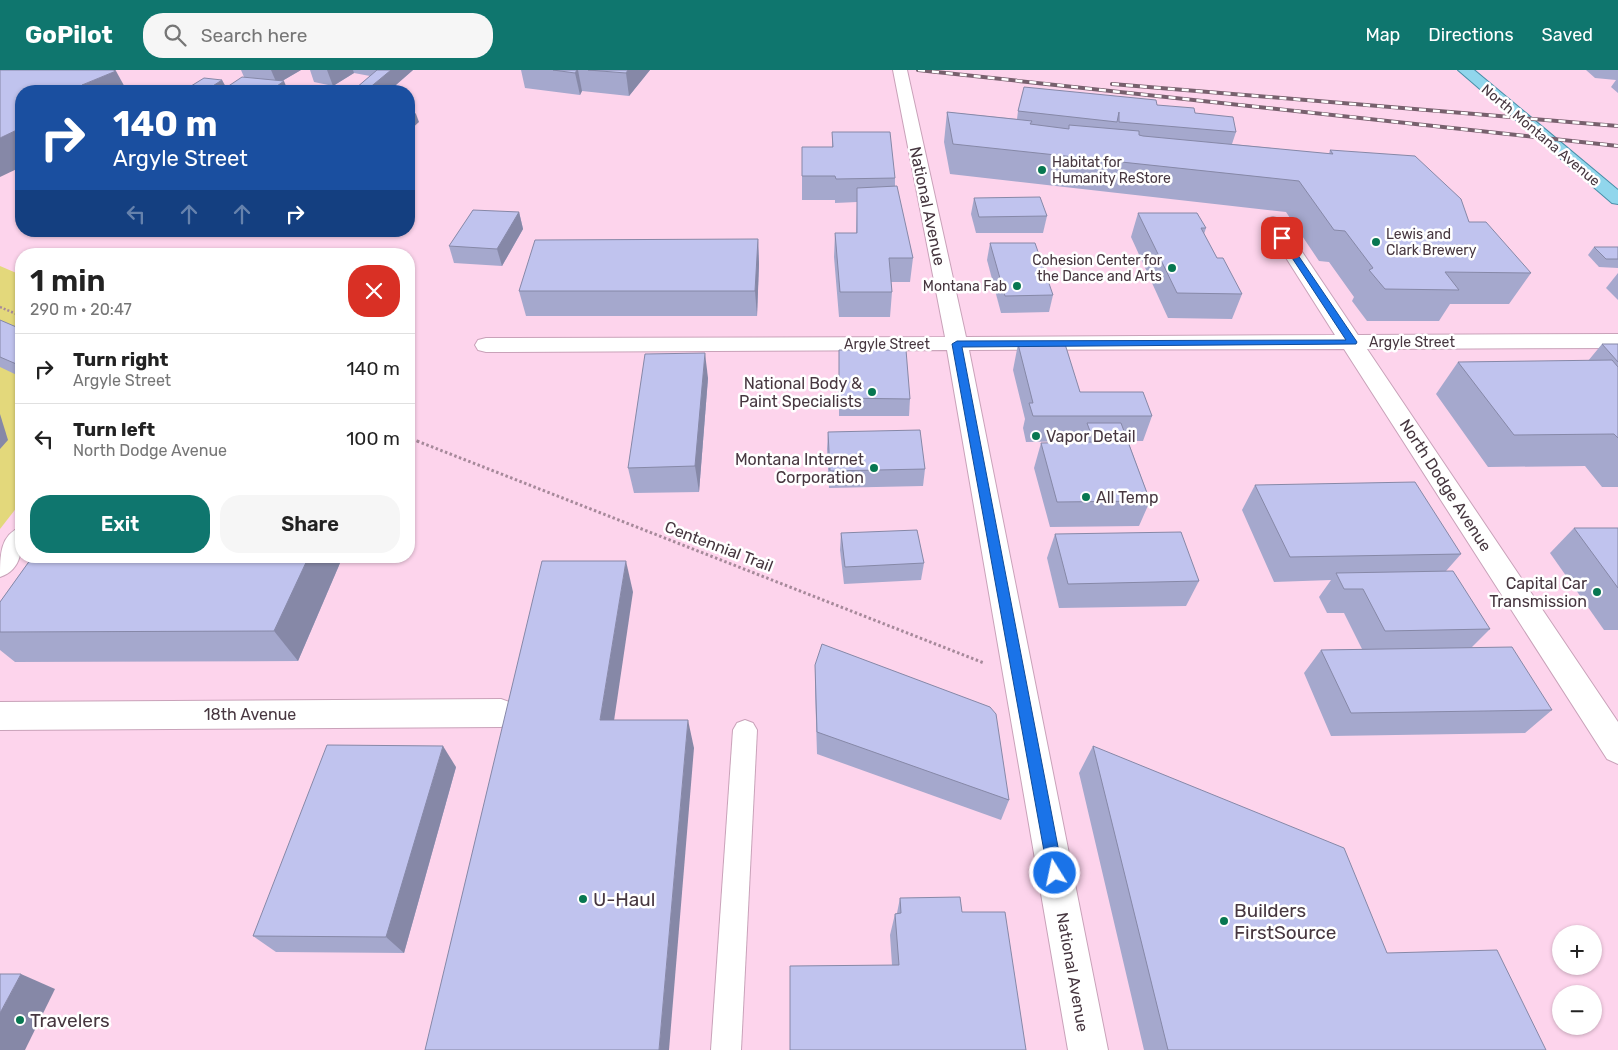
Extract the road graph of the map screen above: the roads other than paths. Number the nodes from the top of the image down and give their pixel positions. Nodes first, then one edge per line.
1 (900, 70) edge
2 (1465, 70) edge
3 (1618, 199) edge
4 (1273, 223) dead end
5 (1353, 342) junction
6 (1618, 342) edge
7 (957, 344) junction
8 (486, 345) dead end
9 (15, 545) edge
10 (0, 566) edge
11 (500, 713) dead end
12 (0, 716) edge
13 (744, 730) dead end
14 (1618, 749) edge
15 (726, 1050) edge
16 (1088, 1050) edge

1 - 7 street, National Avenue
2 - 3 main road, North Montana Avenue
4 - 5 street, North Dodge Avenue
5 - 6 street, Argyle Street
5 - 7 street, Argyle Street
5 - 14 street, North Dodge Avenue
7 - 8 street, Argyle Street
7 - 16 street, National Avenue
9 - 10 street
11 - 12 street, 18th Avenue
13 - 15 lane

